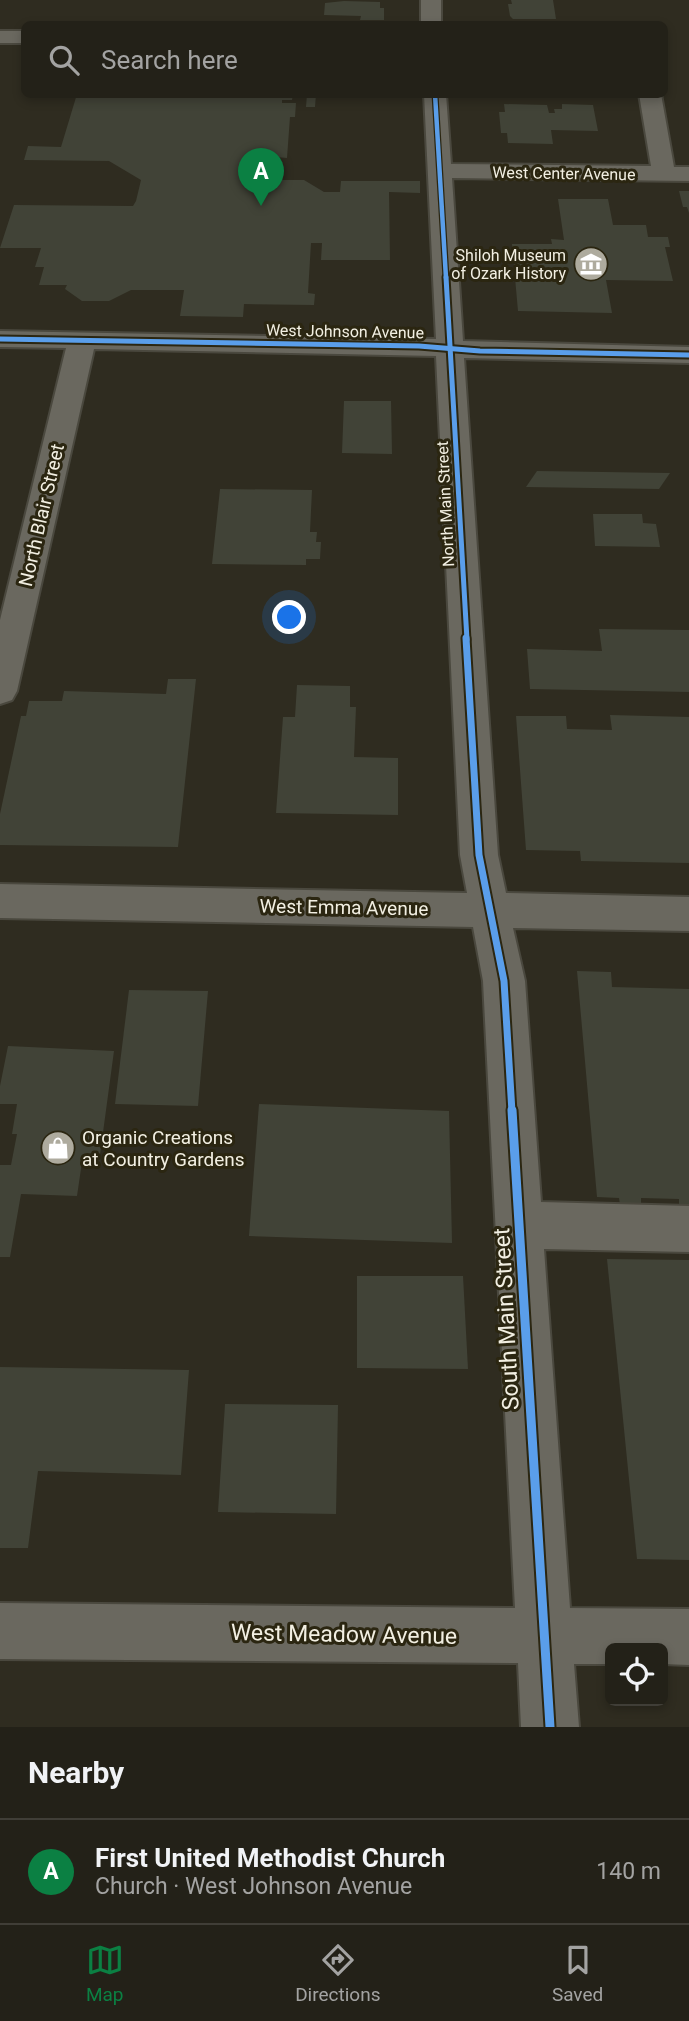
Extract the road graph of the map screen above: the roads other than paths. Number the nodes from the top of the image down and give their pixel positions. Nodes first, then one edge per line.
1 (431, 0) edge
2 (431, 21) edge
3 (0, 37) edge
4 (21, 37) edge
5 (435, 98) edge
6 (651, 98) edge
7 (440, 171) junction
8 (664, 174) junction
9 (689, 174) edge
10 (0, 339) edge
11 (82, 340) junction
12 (450, 349) junction
13 (689, 355) edge
14 (0, 691) edge
15 (0, 901) edge
16 (491, 911) junction
17 (689, 914) edge
18 (520, 1225) junction
19 (689, 1228) edge
20 (0, 1630) edge
21 (544, 1636) junction
22 (689, 1637) edge
23 (550, 1727) edge

1 - 2 street
3 - 4 street
5 - 7 street, North Main Street
6 - 8 street
7 - 8 street, West Center Avenue
7 - 12 street, North Main Street
8 - 9 street, West Center Avenue
10 - 11 street, West Johnson Avenue
11 - 12 street, West Johnson Avenue
11 - 14 street, North Blair Street
12 - 13 street, West Johnson Avenue
12 - 16 street, North Main Street
15 - 16 street, West Emma Avenue
16 - 17 street, West Emma Avenue
16 - 18 street, South Main Street
18 - 19 street
18 - 21 street, South Main Street
20 - 21 street, West Meadow Avenue
21 - 22 street, West Meadow Avenue
21 - 23 street, South Main Street

